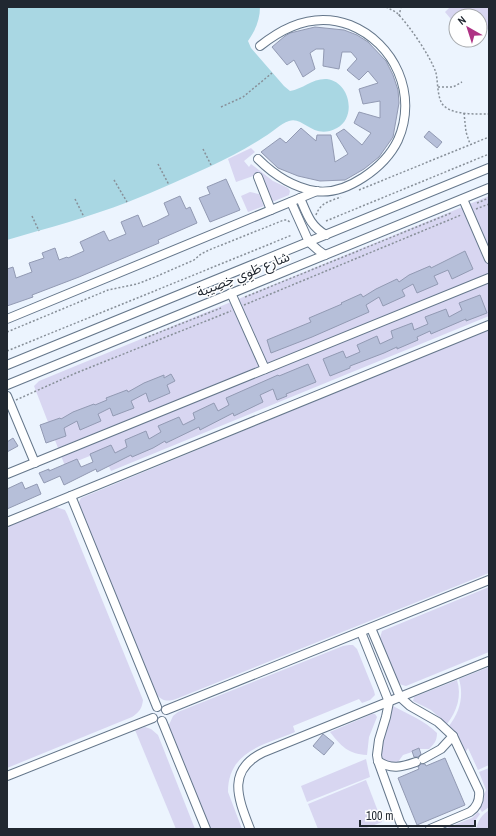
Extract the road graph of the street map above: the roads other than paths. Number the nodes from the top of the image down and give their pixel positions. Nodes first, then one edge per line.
1 (260, 46) dead end
2 (258, 159) dead end
3 (489, 168) edge
4 (258, 177) dead end
5 (489, 188) edge
6 (317, 191) junction
7 (300, 198) junction
8 (463, 199) junction
9 (291, 202) junction
10 (271, 210) junction
11 (326, 235) junction
12 (309, 242) junction
13 (325, 255) junction
14 (489, 259) edge
15 (489, 278) edge
16 (231, 293) junction
17 (7, 319) edge
18 (489, 325) edge
19 (7, 365) edge
20 (265, 369) junction
21 (7, 385) edge
22 (7, 396) edge
23 (35, 463) junction
24 (7, 474) edge
25 (71, 496) junction
26 (7, 522) edge
27 (489, 580) edge
28 (371, 628) junction
29 (361, 632) junction
30 (489, 661) edge
31 (400, 697) junction
32 (388, 702) junction
33 (157, 707) junction
34 (166, 710) junction
35 (153, 718) junction
36 (162, 721) junction
37 (453, 736) junction
38 (378, 762) junction
39 (7, 776) edge
40 (206, 829) edge
41 (250, 829) edge
42 (404, 829) edge
43 (430, 829) edge

1 - 6 street
2 - 6 street
3 - 11 street, شارع طَوِي خِصِيبة
4 - 10 street
5 - 8 street, شارع طَوِي خِصِيبة
6 - 7 street
7 - 9 street
7 - 11 street
8 - 13 street, شارع طَوِي خِصِيبة
8 - 14 street
9 - 10 street
9 - 12 street
10 - 17 street
11 - 12 street, شارع طَوِي خِصِيبة
12 - 13 street
12 - 19 street, شارع طَوِي خِصِيبة
13 - 16 street, شارع طَوِي خِصِيبة
15 - 20 street
16 - 20 street
16 - 21 street, شارع طَوِي خِصِيبة
18 - 25 street
20 - 23 street
22 - 23 street
23 - 24 street
25 - 26 street
25 - 33 street
27 - 28 street
28 - 29 street
28 - 31 street
29 - 32 street
29 - 34 street
30 - 31 street
31 - 32 street
31 - 37 street
32 - 38 street
32 - 41 street
33 - 34 street
33 - 35 street
34 - 36 street
35 - 36 street
35 - 39 street
36 - 40 street
37 - 38 street
37 - 43 street
38 - 42 street

